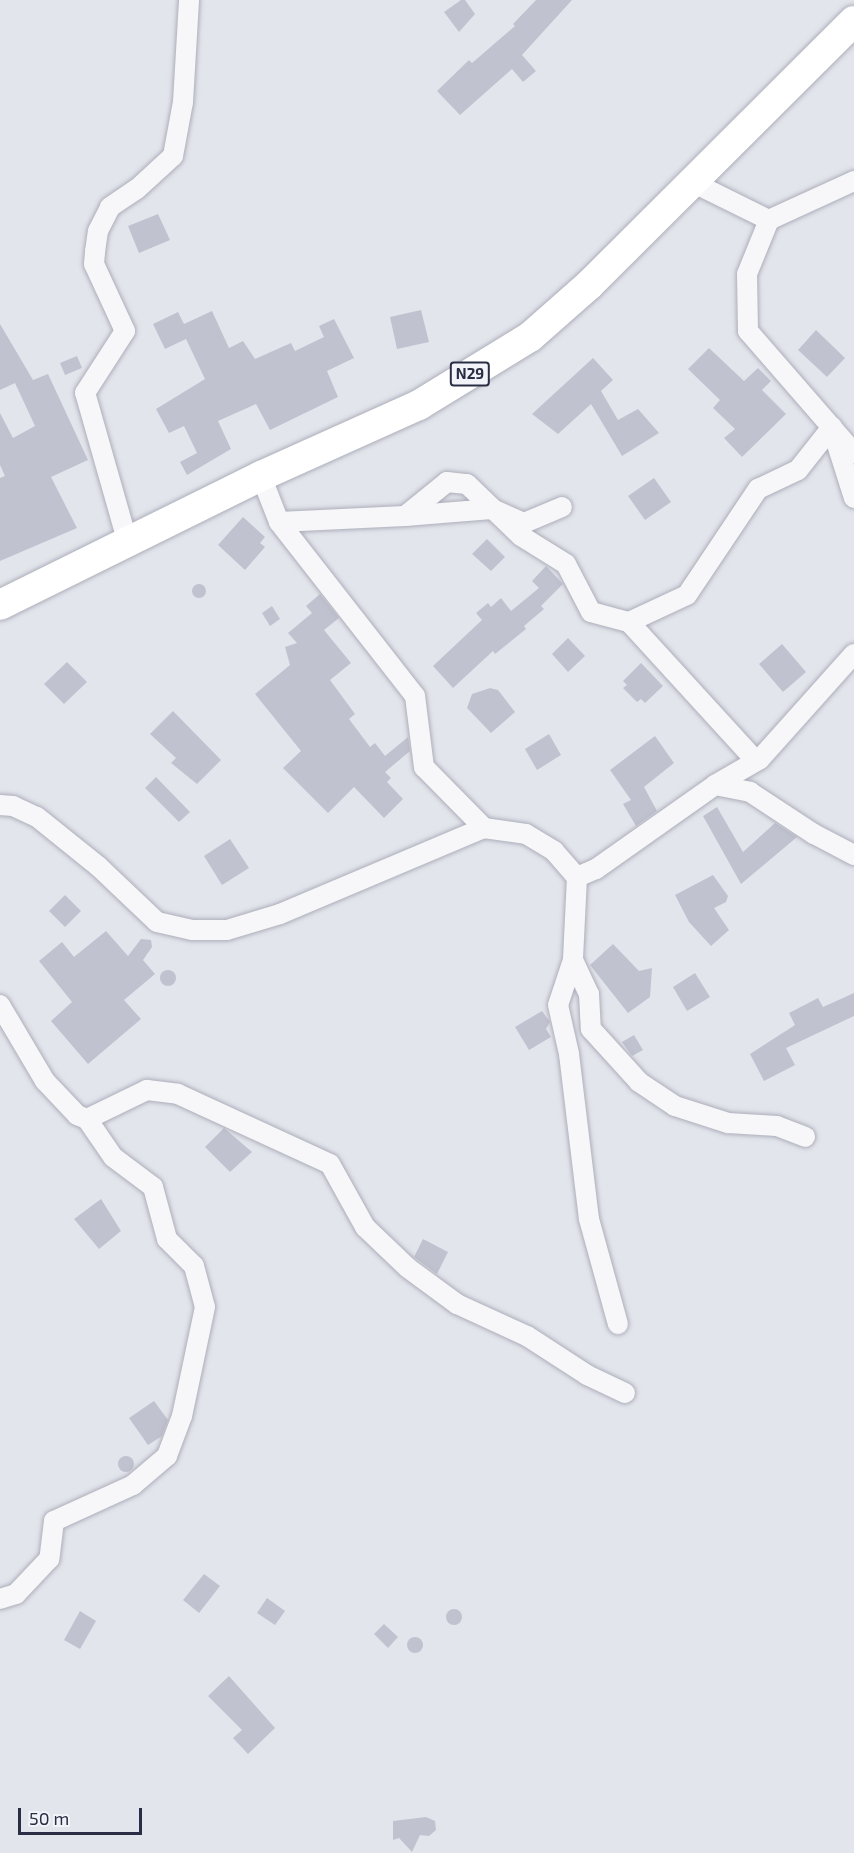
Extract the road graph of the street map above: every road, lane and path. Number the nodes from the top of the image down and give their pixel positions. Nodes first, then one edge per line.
1 (189, 0) edge
2 (854, 21) edge
3 (854, 181) edge
4 (692, 182) junction
5 (769, 220) junction
6 (832, 427) junction
7 (854, 453) edge
8 (261, 476) junction
9 (854, 498) edge
10 (561, 507) dead end
11 (492, 509) junction
12 (405, 516) junction
13 (279, 522) junction
14 (127, 540) junction
15 (0, 605) edge
16 (629, 622) junction
17 (854, 654) edge
18 (755, 760) junction
19 (715, 785) junction
20 (0, 805) edge
21 (484, 828) junction
22 (854, 855) edge
23 (577, 877) junction
24 (573, 960) junction
25 (0, 1005) edge
26 (87, 1119) junction
27 (805, 1137) dead end
28 (618, 1324) dead end
29 (625, 1393) dead end
30 (0, 1599) edge

1 - 14 street
2 - 4 main road, N29
3 - 5 street
4 - 5 street
4 - 8 main road, N29
5 - 6 street
6 - 7 street
6 - 9 street
6 - 16 street
8 - 13 street
8 - 14 main road, N29
10 - 11 street
11 - 12 street
11 - 12 street
11 - 16 street
12 - 13 street
13 - 21 street
14 - 15 main road, N29
16 - 18 street
17 - 18 street
18 - 19 street
19 - 22 street
19 - 23 street
20 - 21 street
21 - 23 street
23 - 24 street
24 - 27 street
24 - 28 street
25 - 26 street
26 - 29 street
26 - 30 street

